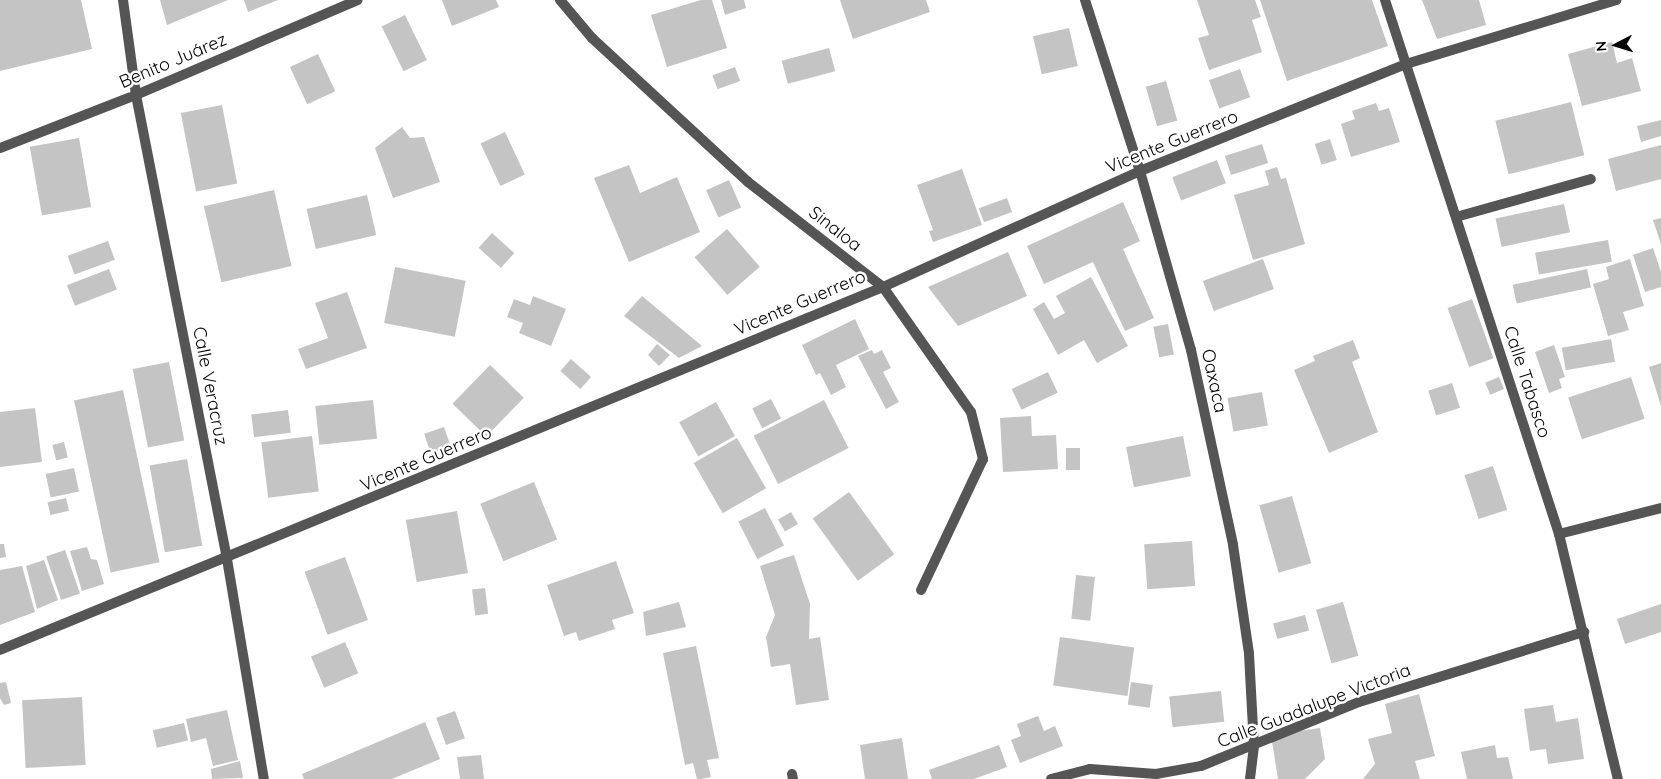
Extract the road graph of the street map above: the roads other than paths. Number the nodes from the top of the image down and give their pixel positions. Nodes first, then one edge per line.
1 (123, 0) edge
2 (358, 0) edge
3 (560, 0) edge
4 (1085, 0) edge
5 (1385, 0) edge
6 (1618, 0) edge
7 (1406, 64) junction
8 (136, 95) junction
9 (0, 148) edge
10 (1140, 171) junction
11 (1591, 179) dead end
12 (1456, 217) junction
13 (883, 287) junction
14 (1661, 508) edge
15 (1560, 534) junction
16 (227, 559) junction
17 (921, 590) dead end
18 (1584, 632) junction
19 (0, 650) edge
20 (1254, 746) junction
21 (264, 779) edge
22 (1051, 779) edge
23 (1250, 779) edge
24 (1618, 779) edge

1 - 8 street, Calle Veracruz
2 - 8 street, Benito Juárez
3 - 13 street, Sinaloa
4 - 10 street, Oaxaca
5 - 7 street, Calle Tabasco
6 - 7 street, Vicente Guerrero
7 - 10 street, Vicente Guerrero
7 - 12 street, Calle Tabasco
8 - 9 street, Benito Juárez
8 - 16 street, Calle Veracruz
10 - 13 street, Vicente Guerrero
10 - 20 street, Oaxaca
11 - 12 street
12 - 15 street, Calle Tabasco
13 - 16 street, Vicente Guerrero
13 - 17 street, Sinaloa
14 - 15 street
15 - 18 street, Calle Tabasco
16 - 19 street, Vicente Guerrero
16 - 21 street, Calle Veracruz
18 - 20 street, Calle Guadalupe Victoria
18 - 24 street, Calle Tabasco
20 - 22 street, Calle Guadalupe Victoria
20 - 23 street, Oaxaca

